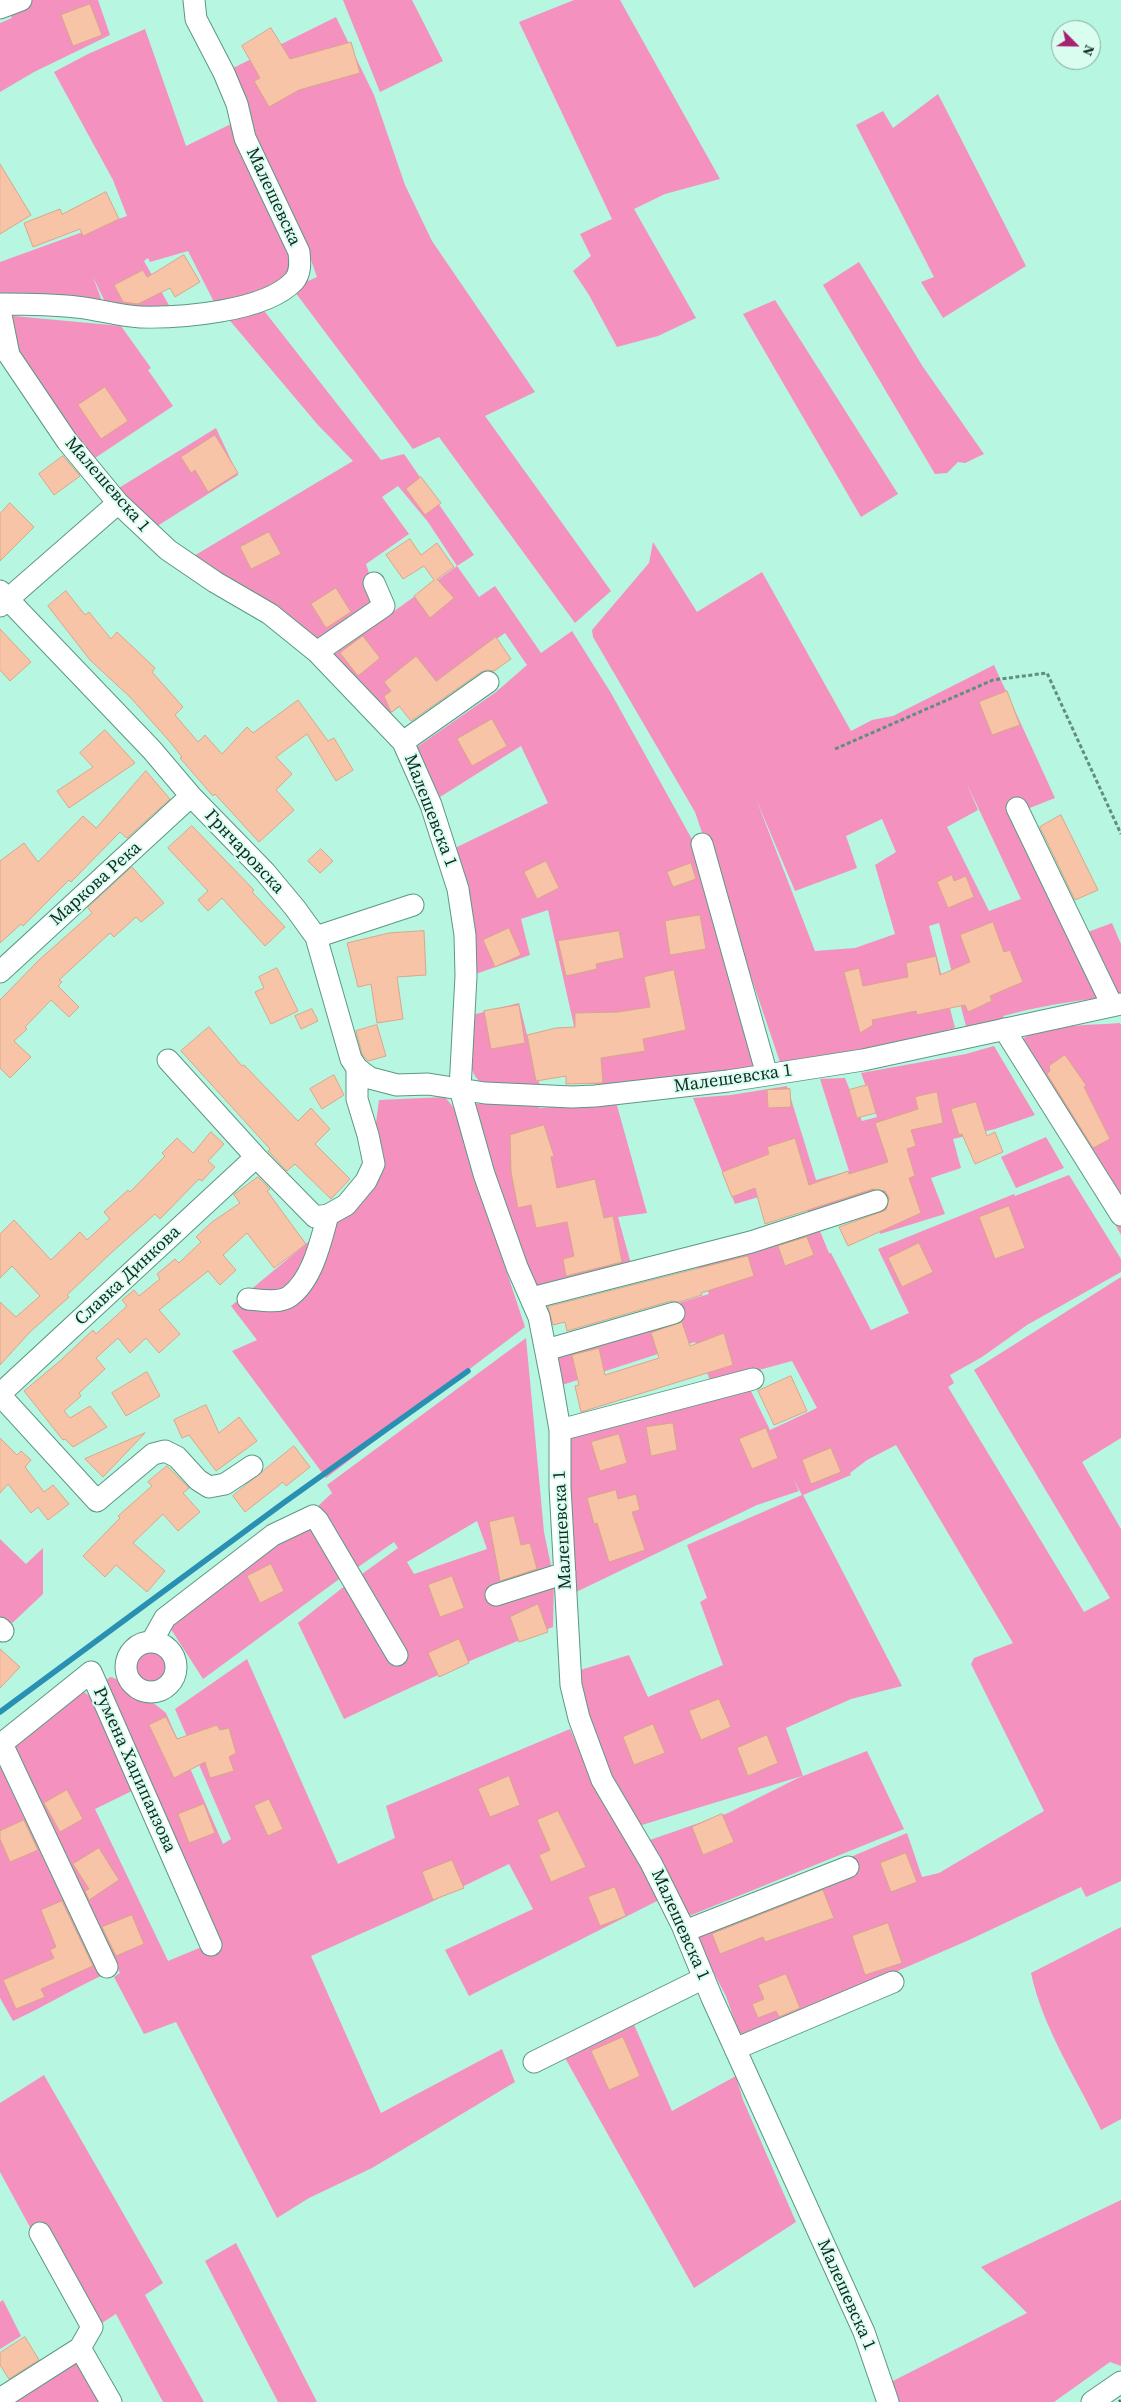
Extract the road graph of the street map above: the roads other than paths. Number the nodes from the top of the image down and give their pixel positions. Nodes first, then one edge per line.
1 (21, 0) edge
2 (194, 0) edge
3 (0, 8) edge
4 (0, 304) edge
5 (0, 310) edge
6 (118, 503) junction
7 (374, 583) dead end
8 (2, 599) edge
9 (317, 652) junction
10 (488, 682) dead end
11 (403, 742) junction
12 (191, 796) junction
13 (1017, 808) dead end
14 (702, 844) dead end
15 (413, 905) dead end
16 (316, 937) junction
17 (0, 972) edge
18 (1117, 1004) edge
19 (1004, 1029) junction
20 (168, 1060) dead end
21 (356, 1068) junction
22 (767, 1075) junction
23 (460, 1089) junction
24 (256, 1157) junction
25 (877, 1201) dead end
26 (328, 1215) junction
27 (1121, 1215) edge
28 (532, 1298) junction
29 (248, 1299) dead end
30 (674, 1313) dead end
31 (546, 1350) junction
32 (753, 1379) dead end
33 (0, 1395) edge
34 (560, 1430) junction
35 (252, 1466) dead end
36 (565, 1572) junction
37 (496, 1595) dead end
38 (152, 1641) junction
39 (398, 1655) dead end
40 (125, 1669) junction
41 (90, 1672) junction
42 (1, 1745) edge
43 (848, 1867) dead end
44 (685, 1931) junction
45 (211, 1945) dead end
46 (108, 1967) dead end
47 (704, 1978) junction
48 (893, 1982) dead end
49 (735, 2049) junction
50 (534, 2062) dead end
51 (40, 2233) dead end
52 (80, 2348) junction
53 (1121, 2382) edge
54 (2, 2400) edge
55 (111, 2402) edge
56 (888, 2402) edge
57 (1092, 2402) edge

1 - 3 street
2 - 4 street, Малешевска
5 - 6 street, Малешевска 1
6 - 8 street
6 - 9 street, Малешевска 1
7 - 9 street
8 - 12 street, Грнчаровска
9 - 11 street, Малешевска 1
10 - 11 street, Малешевска 1
11 - 23 street, Малешевска 1
12 - 16 street, Грнчаровска
12 - 17 street, Маркова Река
13 - 18 street
14 - 22 street
15 - 16 street
16 - 21 street, Грнчаровска
18 - 19 street, Малешевска 1
19 - 22 street, Малешевска 1
19 - 27 street
20 - 24 street
21 - 23 street
21 - 26 street
22 - 23 street, Малешевска 1
23 - 28 street, Малешевска 1
24 - 26 street
24 - 33 street, Славка Динкова
25 - 28 street
26 - 29 street
28 - 31 street, Малешевска 1
30 - 31 street
31 - 34 street, Малешевска 1
32 - 34 street
33 - 35 street, Славка Динкова
34 - 36 street, Малешевска 1
36 - 37 street
36 - 44 street, Малешевска 1
38 - 39 street
38 - 40 street, Румена Хаџипанзова
38 - 40 street, Румена Хаџипанзова
40 - 41 street
41 - 42 street, Румена Хаџипанзова
41 - 45 street, Румена Хаџипанзова
42 - 46 street, Румена Хаџипанзова
43 - 44 street
44 - 47 street, Малешевска 1
47 - 49 street, Малешевска 1
47 - 50 street
48 - 49 street
49 - 56 street, Малешевска 1
51 - 52 street
52 - 54 street
52 - 55 street
53 - 57 street

